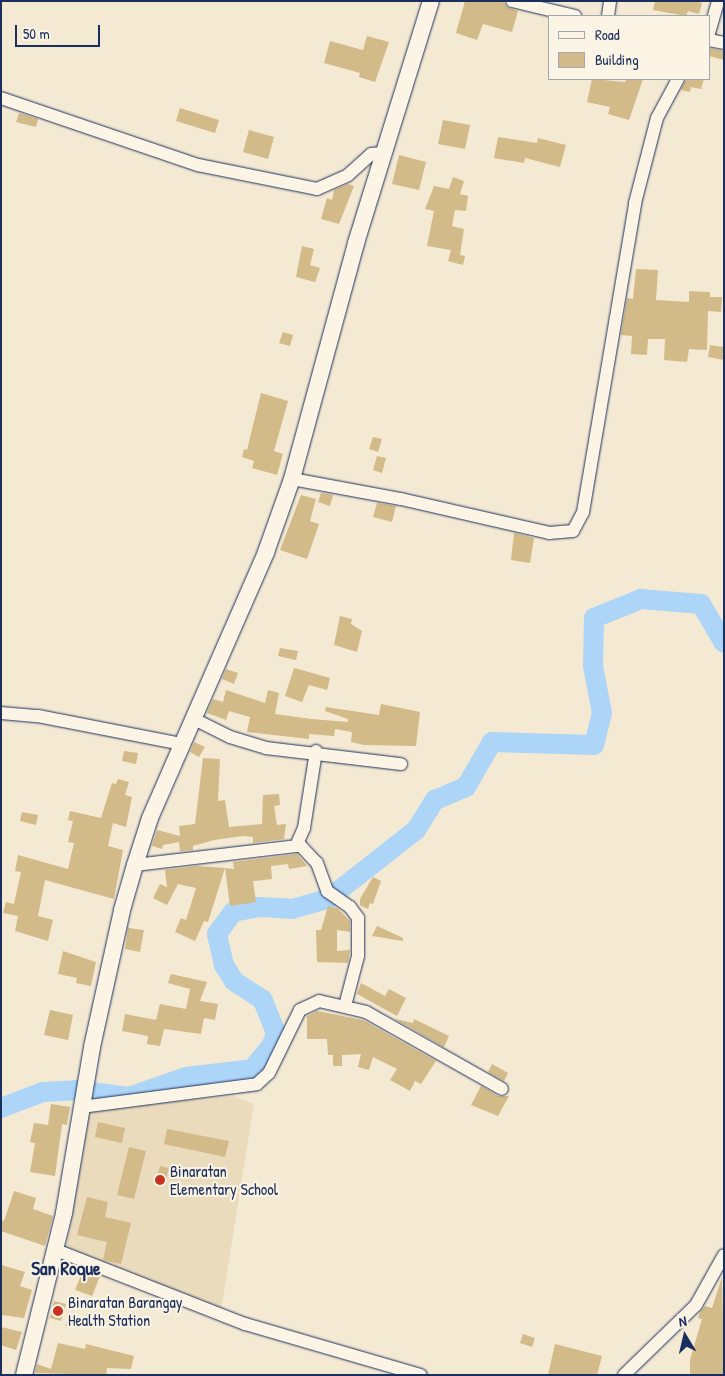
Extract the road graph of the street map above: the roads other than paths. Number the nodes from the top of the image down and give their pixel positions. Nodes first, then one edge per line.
1 (431, 1) edge
2 (512, 1) edge
3 (610, 1) edge
4 (718, 1) edge
5 (571, 15) edge
6 (608, 15) edge
7 (710, 29) edge
8 (710, 40) edge
9 (724, 43) edge
10 (677, 80) edge
11 (1, 98) edge
12 (383, 153) junction
13 (292, 479) junction
14 (1, 713) edge
15 (194, 719) junction
16 (182, 744) junction
17 (316, 752) junction
18 (401, 764) dead end
19 (299, 844) junction
20 (135, 865) junction
21 (345, 1006) junction
22 (502, 1089) dead end
23 (83, 1095) junction
24 (56, 1250) junction
25 (724, 1255) edge
26 (24, 1375) edge
27 (421, 1375) edge
28 (624, 1375) edge

1 - 12 main road
2 - 5 street
3 - 6 street
4 - 7 street
8 - 9 street
10 - 13 street
11 - 12 street
12 - 13 main road
13 - 15 main road
14 - 16 street
15 - 16 main road
15 - 17 street
16 - 20 main road
17 - 18 street
17 - 19 street
19 - 20 street
19 - 21 street
20 - 23 main road
21 - 22 street
21 - 23 street
23 - 24 main road
24 - 26 main road
24 - 27 street
25 - 28 street

